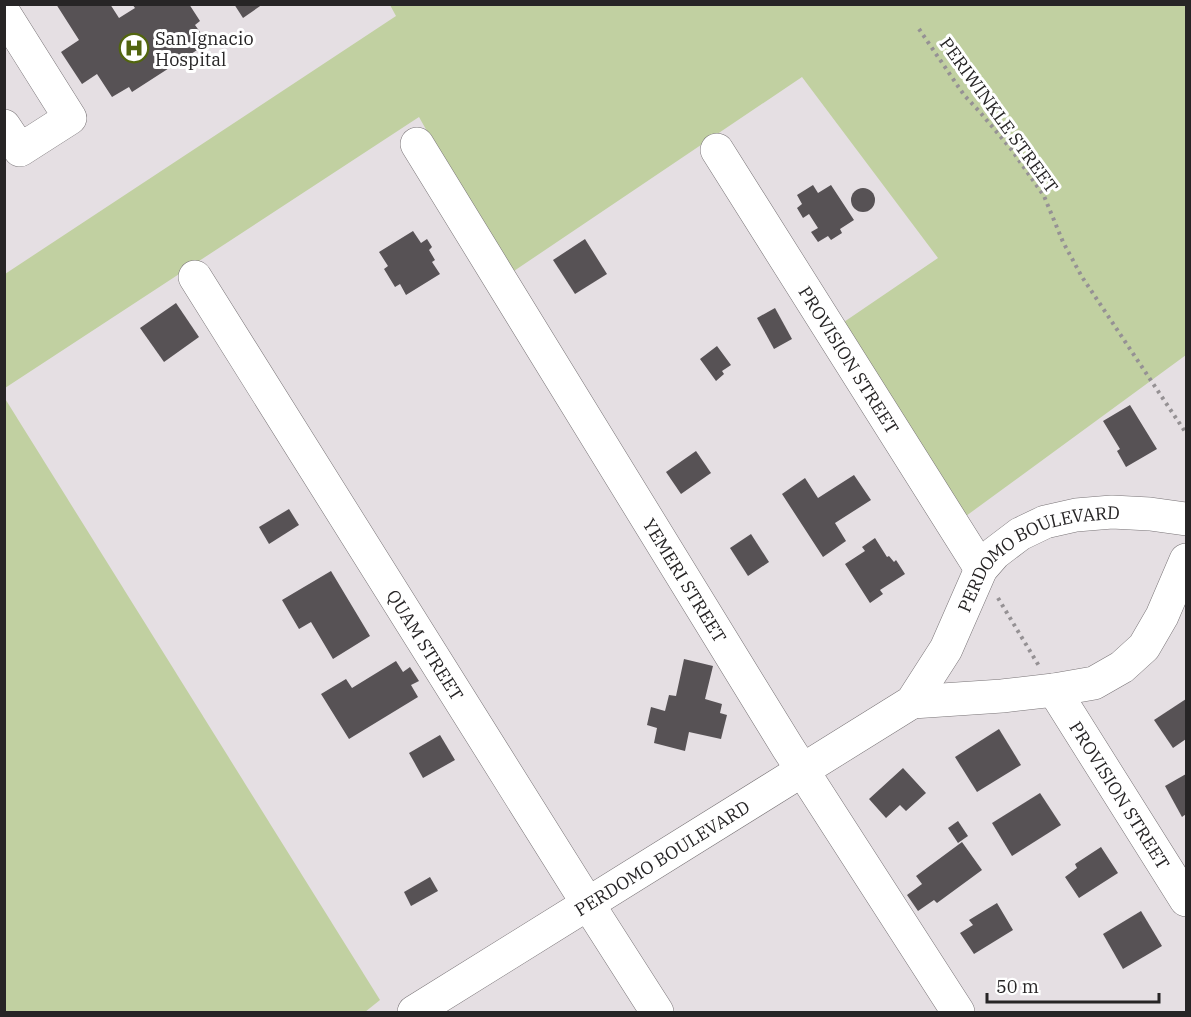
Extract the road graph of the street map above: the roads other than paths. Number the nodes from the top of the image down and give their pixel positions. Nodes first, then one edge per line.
1 (4, 13) edge
2 (4, 126) edge
3 (417, 144) dead end
4 (717, 150) dead end
5 (195, 277) dead end
6 (1186, 519) edge
7 (1186, 560) edge
8 (981, 569) junction
9 (1054, 690) junction
10 (912, 702) junction
11 (802, 770) junction
12 (1186, 900) edge
13 (588, 904) junction
14 (414, 1012) edge
15 (657, 1012) edge
16 (957, 1012) edge

1 - 2 street
3 - 11 street, YEMERI STREET
4 - 8 street, PROVISION STREET
5 - 13 street, QUAM STREET
6 - 8 street, PERDOMO BOULEVARD
7 - 9 street, PERDOMO BOULEVARD
8 - 10 street, PERDOMO BOULEVARD
9 - 10 street, PERDOMO BOULEVARD
9 - 12 street, PROVISION STREET
10 - 11 street, PERDOMO BOULEVARD
11 - 13 street, PERDOMO BOULEVARD
11 - 16 street, YEMERI STREET
13 - 14 street, PERDOMO BOULEVARD
13 - 15 street, QUAM STREET

